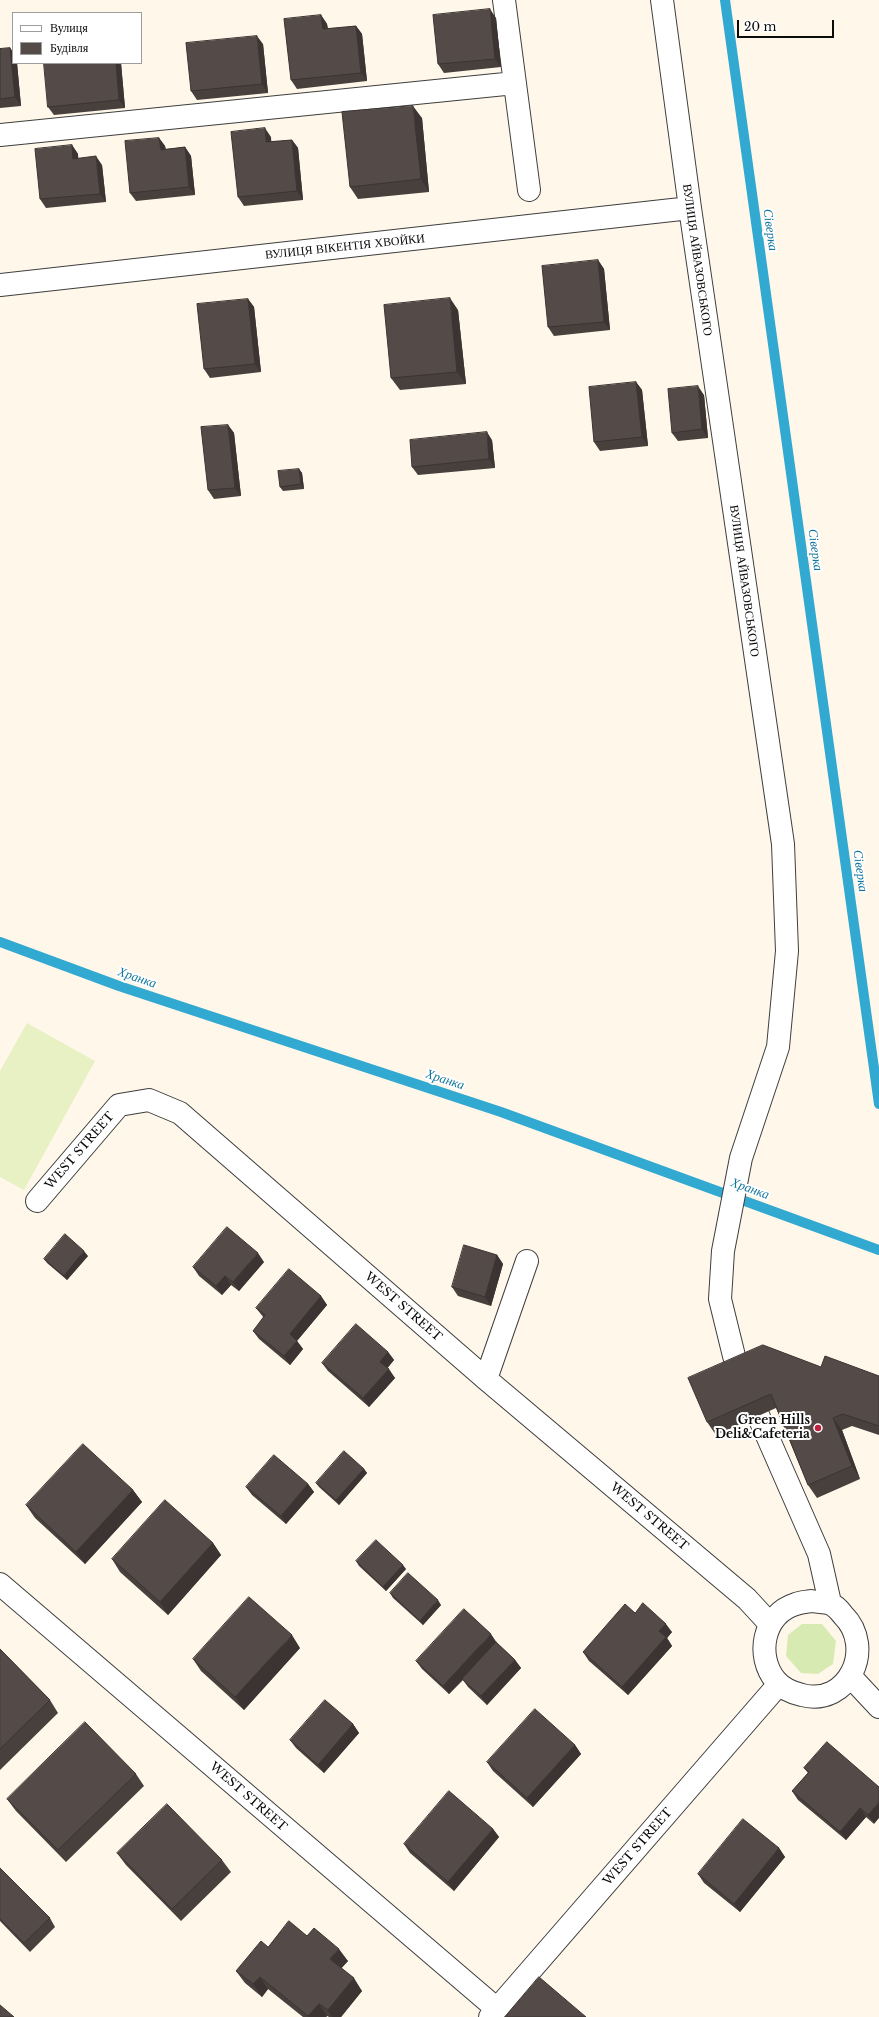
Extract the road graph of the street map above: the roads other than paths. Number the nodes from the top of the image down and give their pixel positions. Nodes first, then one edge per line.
1 (504, 0) edge
2 (662, 0) edge
3 (514, 83) junction
4 (0, 135) edge
5 (529, 190) dead end
6 (690, 208) junction
7 (0, 285) edge
8 (37, 1200) dead end
9 (527, 1261) dead end
10 (740, 1371) edge
11 (486, 1379) junction
12 (758, 1415) edge
13 (0, 1584) edge
14 (830, 1603) junction
15 (770, 1624) junction
16 (850, 1676) junction
17 (779, 1684) junction
18 (879, 1707) edge
19 (493, 2013) edge

1 - 3 street
2 - 6 street, ВУЛИЦЯ АЙВАЗОВСЬКОГО
3 - 4 street
3 - 5 street
6 - 7 street, ВУЛИЦЯ ВІКЕНТІЯ ХВОЙКИ
6 - 10 street, ВУЛИЦЯ АЙВАЗОВСЬКОГО
8 - 11 street, WEST STREET
9 - 11 street
11 - 15 street, WEST STREET
12 - 14 street
13 - 19 street, WEST STREET
14 - 15 street
14 - 16 street
15 - 17 street
16 - 17 street
16 - 18 street
17 - 19 street, WEST STREET

